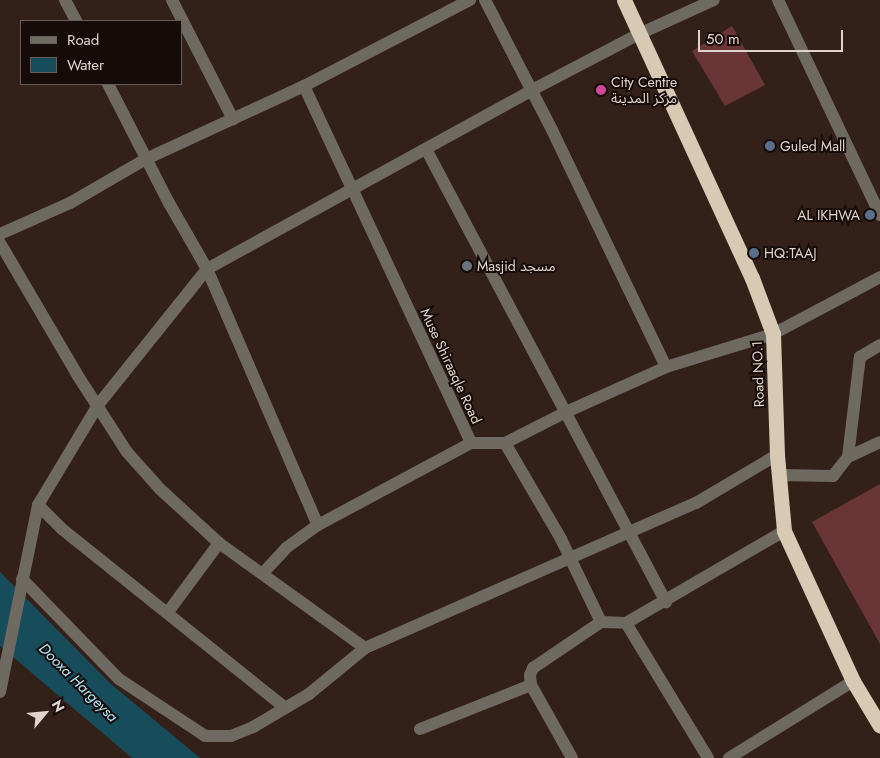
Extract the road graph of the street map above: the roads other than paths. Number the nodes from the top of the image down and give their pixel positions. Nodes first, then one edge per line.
1 (65, 0) edge
2 (172, 0) edge
3 (470, 0) edge
4 (485, 0) edge
5 (624, 0) edge
6 (714, 0) edge
7 (778, 0) edge
8 (75, 20) edge
9 (639, 34) junction
10 (109, 85) edge
11 (304, 86) junction
12 (532, 90) junction
13 (233, 119) junction
14 (426, 149) junction
15 (146, 159) junction
16 (353, 187) junction
17 (880, 215) edge
18 (0, 234) edge
19 (0, 243) edge
20 (207, 269) junction
21 (880, 277) edge
22 (773, 334) junction
23 (880, 345) edge
24 (666, 367) junction
25 (98, 405) junction
26 (566, 412) junction
27 (880, 442) edge
28 (471, 443) junction
29 (505, 443) junction
30 (777, 455) junction
31 (848, 457) junction
32 (779, 475) junction
33 (38, 505) junction
34 (318, 525) junction
35 (784, 531) junction
36 (631, 532) junction
37 (219, 543) junction
38 (569, 559) junction
39 (263, 573) junction
40 (22, 579) junction
41 (666, 602) junction
42 (168, 612) junction
43 (601, 622) junction
44 (626, 623) junction
45 (365, 648) junction
46 (853, 681) junction
47 (531, 685) junction
48 (0, 692) edge
49 (284, 707) junction
50 (880, 726) edge
51 (420, 729) dead end
52 (572, 758) edge
53 (708, 758) edge
54 (730, 758) edge

1 - 8 street
2 - 13 street
3 - 11 street
4 - 12 street
5 - 9 highway, Road NO.1
6 - 9 street
7 - 17 street
9 - 12 street
9 - 22 highway, Road NO.1
10 - 15 street
11 - 13 street
11 - 16 street, Muse Shiraaqle Road
12 - 14 street
12 - 24 street
13 - 15 street
14 - 16 street
14 - 26 street
15 - 18 street
15 - 20 street
16 - 20 street
16 - 28 street, Muse Shiraaqle Road
19 - 25 street
20 - 25 street
20 - 34 street
21 - 22 street
22 - 24 street
22 - 30 highway, Road NO.1
23 - 31 street
24 - 26 street
25 - 33 street
25 - 37 street
26 - 29 street
26 - 36 street
27 - 31 street
28 - 29 street, Muse Shiraaqle Road
28 - 34 street
29 - 38 street
30 - 32 highway, Road NO.1
30 - 36 street
31 - 32 street
32 - 35 highway, Road NO.1
33 - 40 street
33 - 42 street
34 - 39 street
35 - 41 street
35 - 46 highway, Road NO.1
36 - 38 street
36 - 41 street
37 - 39 street
37 - 42 street
38 - 43 street
38 - 45 street
39 - 45 street
40 - 48 street
40 - 49 street
41 - 44 street
42 - 49 street
43 - 44 street
43 - 47 street
44 - 53 street
45 - 49 street
46 - 50 highway, Road NO.1
46 - 54 street
47 - 51 street
47 - 52 street

